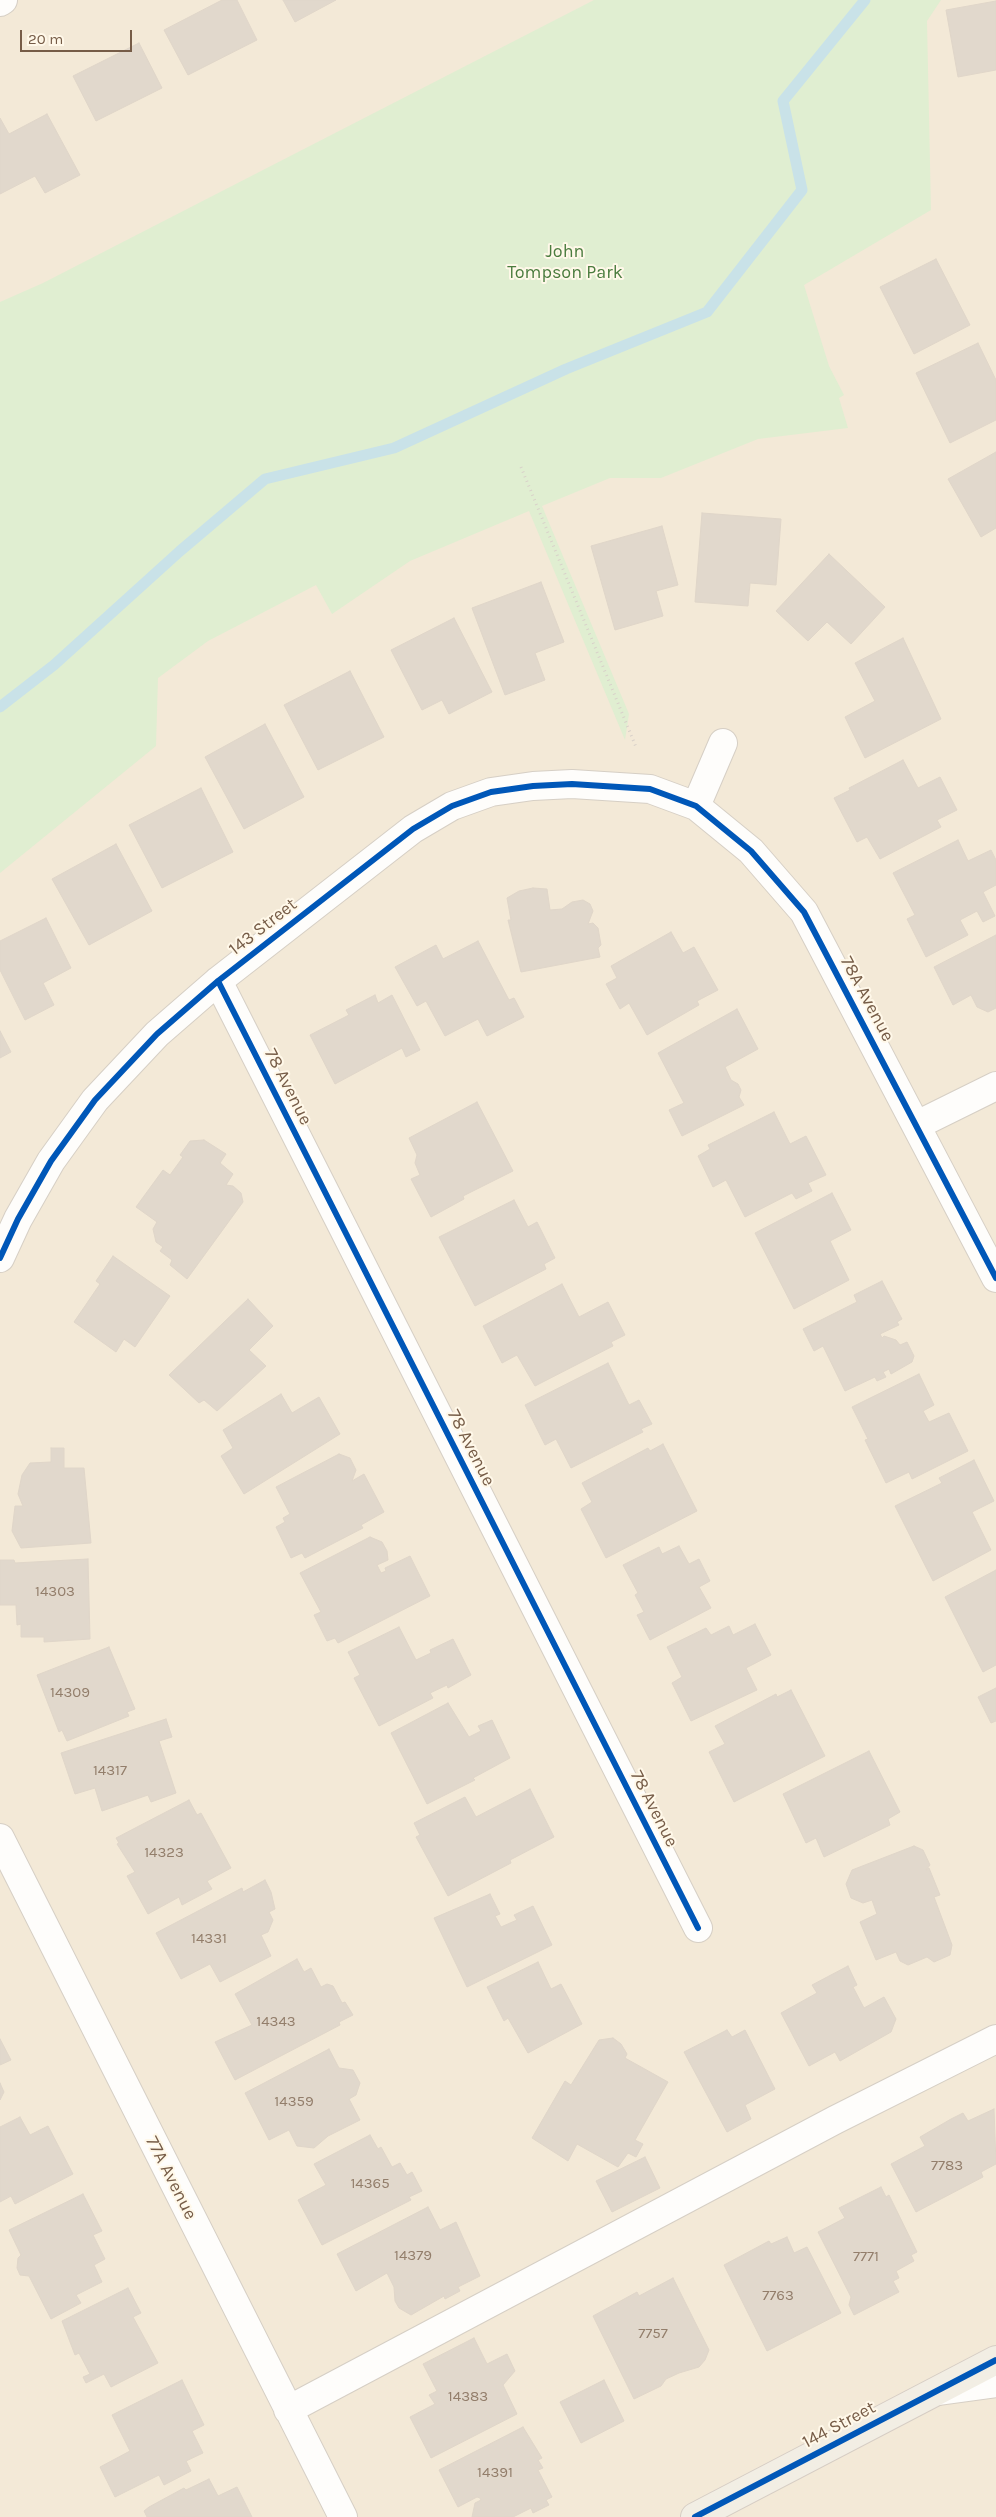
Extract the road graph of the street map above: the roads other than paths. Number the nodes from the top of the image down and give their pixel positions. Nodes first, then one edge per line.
1 (723, 742) dead end
2 (650, 789) joint
3 (696, 806) junction
4 (218, 981) junction
5 (996, 1086) edge
6 (917, 1125) junction
7 (0, 1258) edge
8 (996, 1278) edge
9 (0, 1838) edge
10 (698, 1928) dead end
11 (996, 2039) edge
12 (996, 2360) edge
13 (996, 2383) edge
14 (937, 2391) junction
15 (288, 2410) junction
16 (343, 2517) edge
17 (695, 2517) edge

1 - 3 street
2 - 3 street, 78A Avenue
2 - 4 street, 143 Street
3 - 6 street, 78A Avenue
4 - 7 street, 143 Street
4 - 10 street, 78 Avenue
5 - 6 street
6 - 8 street, 78A Avenue
9 - 15 street, 77A Avenue
11 - 15 street
12 - 14 main road, 144 Street
13 - 14 street
14 - 17 main road, 144 Street
15 - 16 street, 77A Avenue

